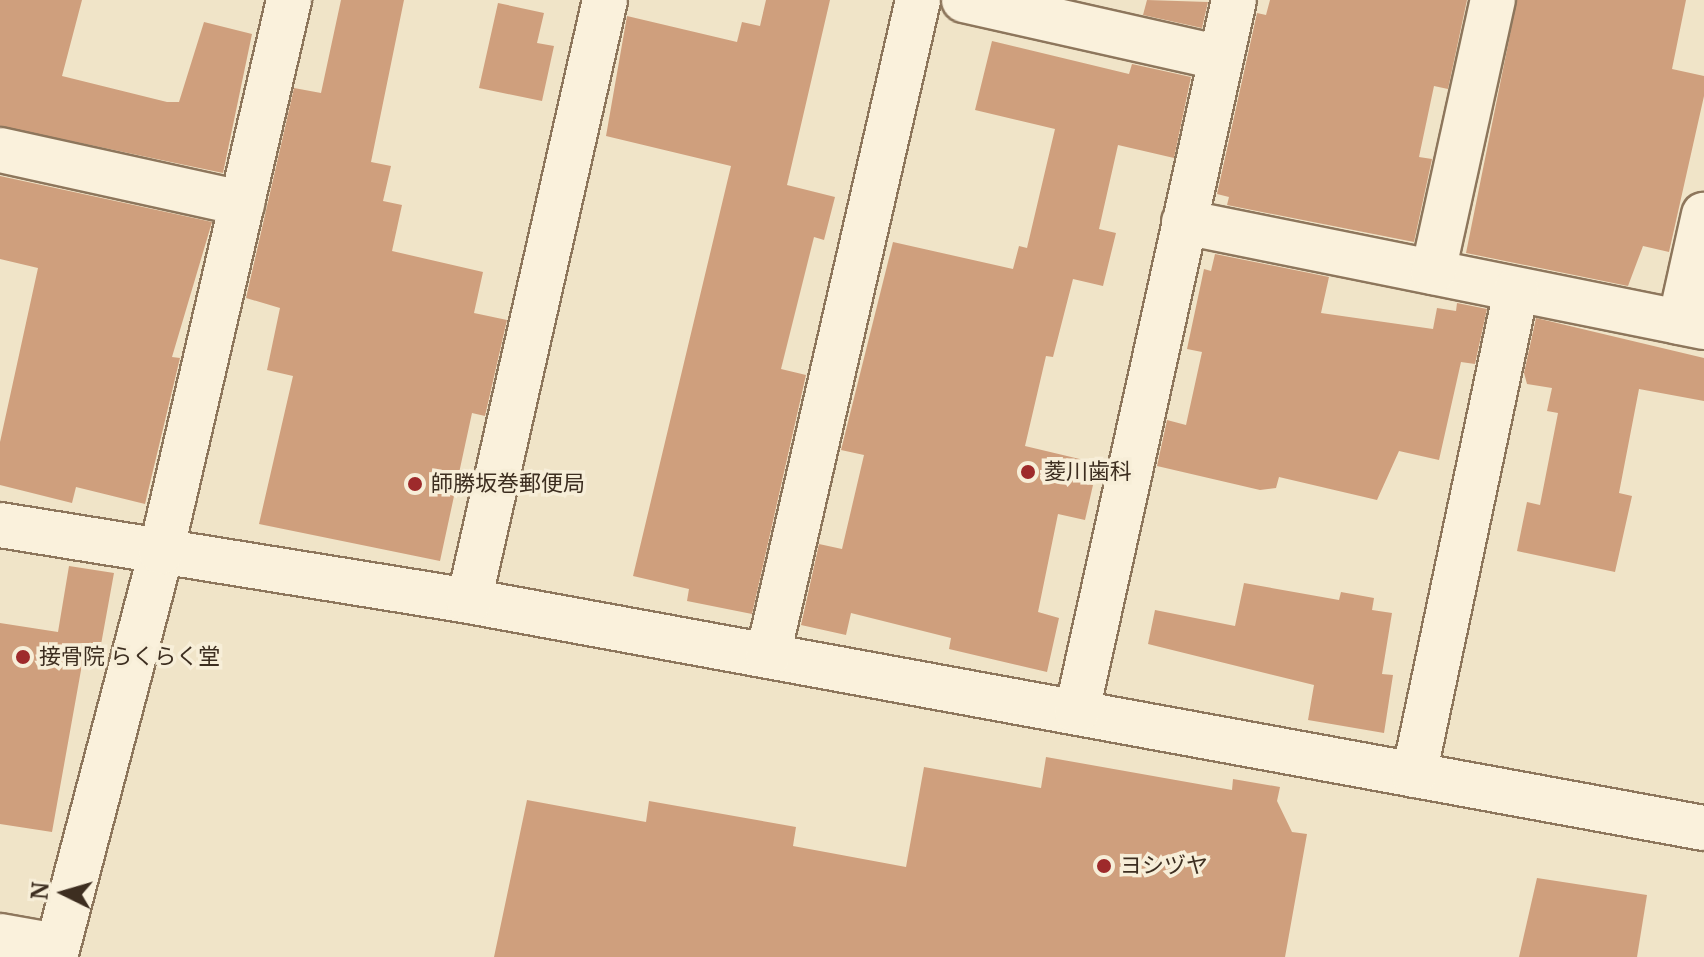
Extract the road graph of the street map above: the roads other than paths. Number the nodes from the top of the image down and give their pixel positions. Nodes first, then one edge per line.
1 (289, 0) edge
2 (605, 0) edge
3 (918, 0) edge
4 (964, 0) edge
5 (1234, 0) edge
6 (1493, 0) edge
7 (1221, 58) junction
8 (0, 150) edge
9 (242, 203) junction
10 (1704, 215) edge
11 (1184, 222) junction
12 (1433, 272) junction
13 (1516, 290) junction
14 (1692, 324) edge
15 (0, 525) edge
16 (161, 552) junction
17 (469, 601) junction
18 (768, 655) junction
19 (1077, 711) junction
20 (1414, 775) junction
21 (1704, 828) edge
22 (0, 936) edge
23 (56, 951) edge

1 - 9 street
2 - 17 street
3 - 18 street
4 - 7 street
5 - 7 street
6 - 12 street
7 - 11 street
8 - 9 street
9 - 16 street
10 - 14 street
11 - 12 street
11 - 19 street
12 - 13 street
13 - 14 street
13 - 20 street
15 - 16 street
16 - 17 street
16 - 23 street
17 - 18 street
18 - 19 street
19 - 20 street
20 - 21 street
22 - 23 street

